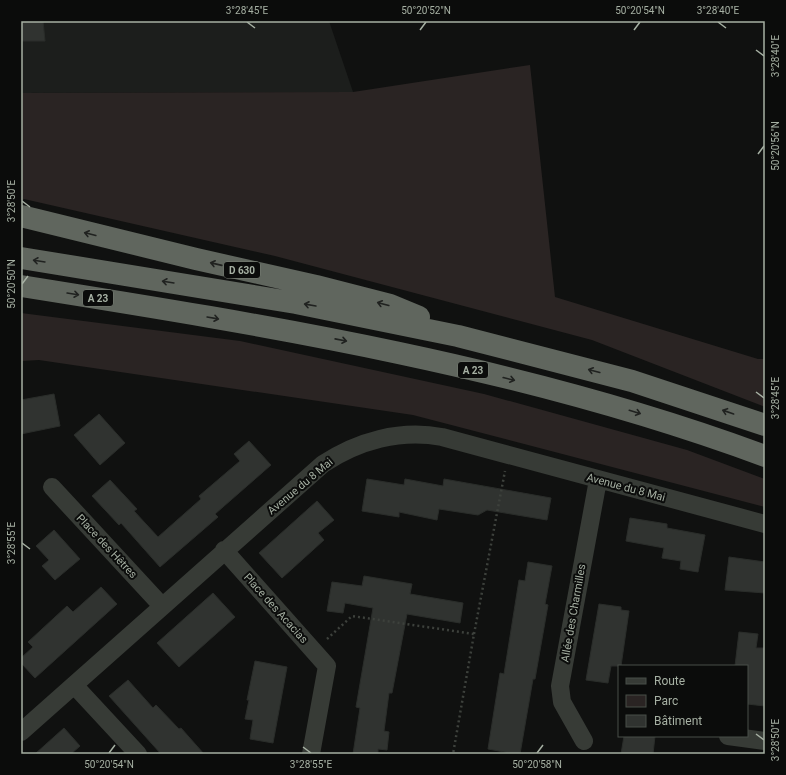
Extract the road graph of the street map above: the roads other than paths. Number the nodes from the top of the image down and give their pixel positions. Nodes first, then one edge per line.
1 (21, 216) edge
2 (21, 258) edge
3 (21, 286) edge
4 (458, 336) junction
5 (765, 426) edge
6 (765, 456) edge
7 (598, 480) junction
8 (52, 487) dead end
9 (765, 524) edge
10 (224, 550) junction
11 (162, 606) junction
12 (74, 685) junction
13 (21, 732) edge
14 (735, 737) edge
15 (584, 741) dead end
16 (765, 741) edge
17 (138, 754) edge
18 (312, 754) edge

4 -> 1 highway, D 630
4 -> 2 highway
3 -> 6 highway, A 23
5 -> 4 highway
7 - 9 street, Avenue du 8 Mai
7 - 10 street, Avenue du 8 Mai
7 - 15 street, Allée des Charmilles
8 - 11 street, Place des Hêtres
10 - 11 street, Avenue du 8 Mai
10 - 18 street, Place des Acacias
11 - 12 street, Avenue du 8 Mai
12 - 13 street, Avenue du 8 Mai
12 - 17 street
14 - 16 street

